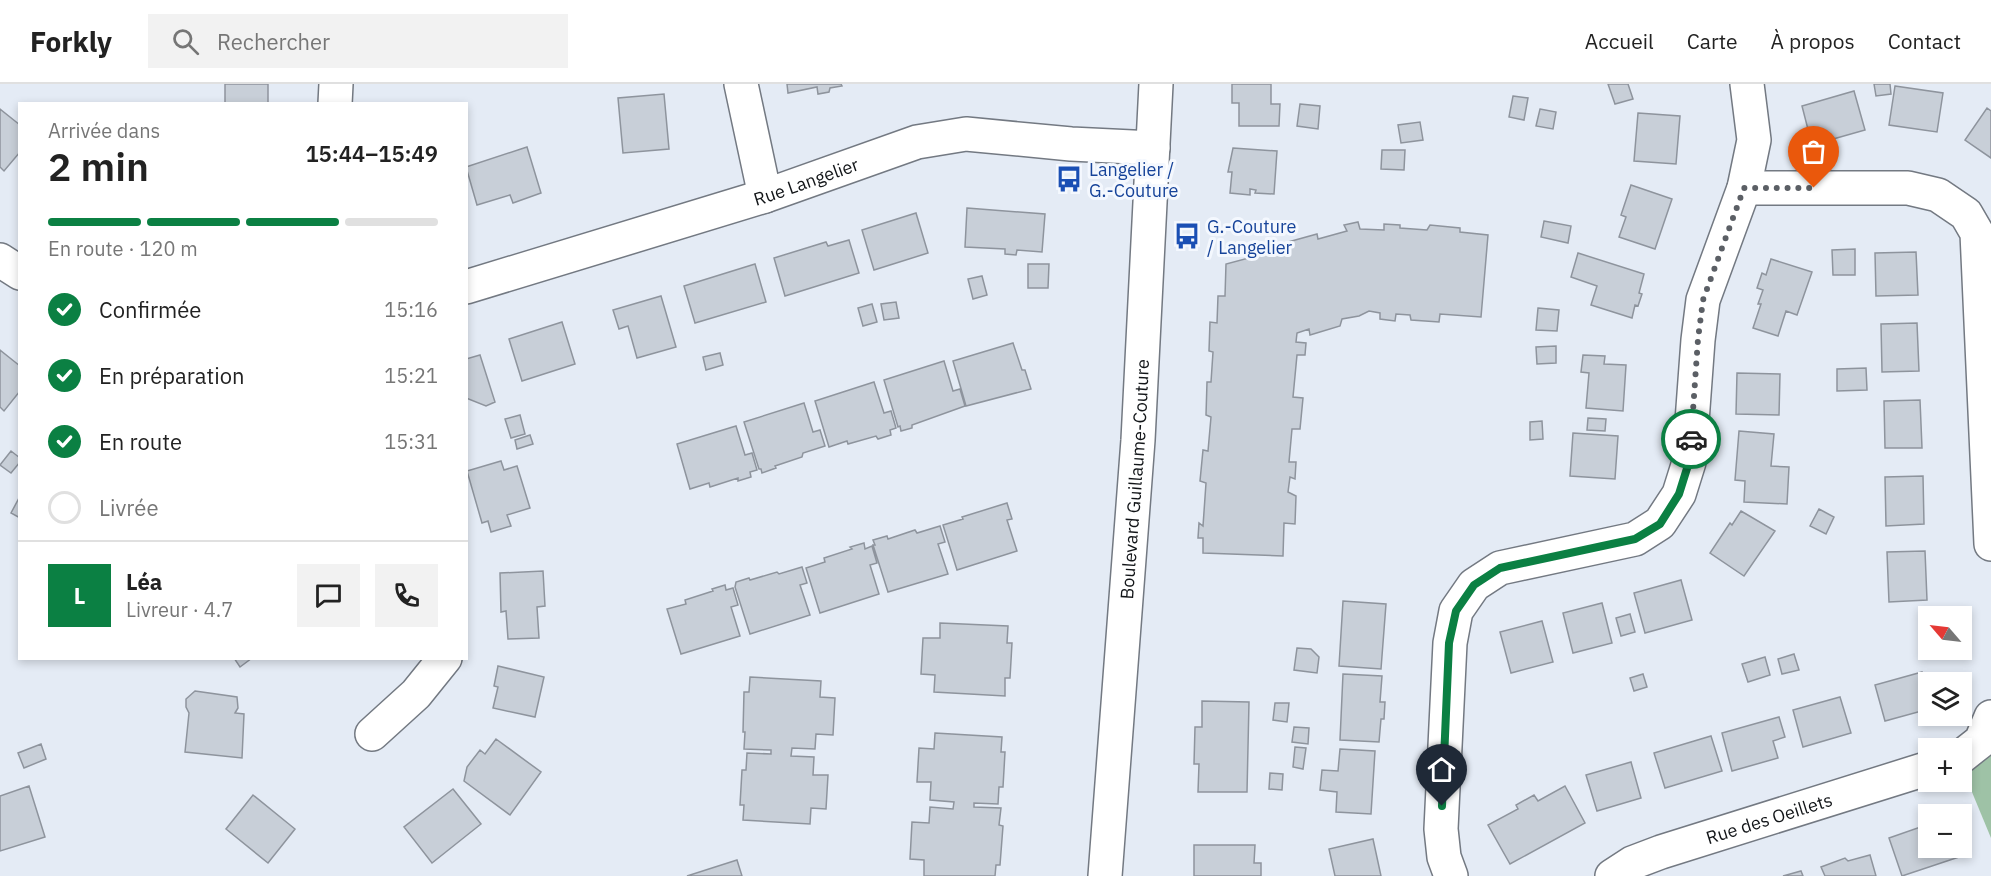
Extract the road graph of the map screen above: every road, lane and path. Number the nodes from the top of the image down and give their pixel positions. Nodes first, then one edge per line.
1 (336, 84) edge
2 (741, 84) edge
3 (1156, 84) edge
4 (1747, 84) edge
5 (335, 102) edge
6 (1153, 148) junction
7 (1744, 188) junction
8 (765, 196) junction
9 (0, 260) edge
10 (18, 272) edge
11 (468, 286) edge
12 (1991, 544) edge
13 (442, 660) edge
14 (1991, 717) edge
15 (372, 734) dead end
16 (1972, 748) edge
17 (1918, 771) edge
18 (1105, 876) edge
19 (1451, 876) edge
20 (1612, 876) edge

1 - 5 street
2 - 8 street
3 - 6 street, Boulevard Guillaume-Couture
4 - 7 street
6 - 8 street, Rue Langelier
6 - 18 street, Boulevard Guillaume-Couture
7 - 12 street
7 - 19 street
8 - 11 street, Rue Langelier
9 - 10 street
13 - 15 street
14 - 16 street
17 - 20 street, Rue des Oeillets

